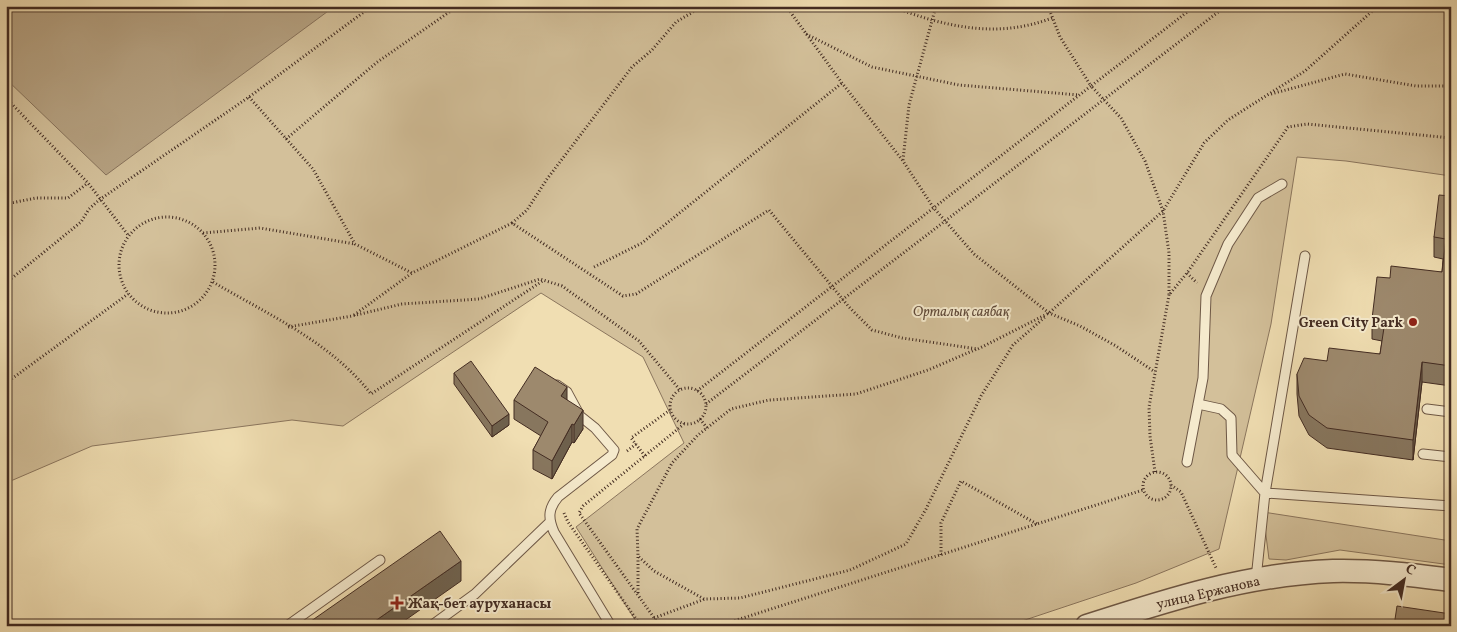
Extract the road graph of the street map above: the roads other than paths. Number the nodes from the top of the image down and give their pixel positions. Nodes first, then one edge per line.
1 (1282, 184) dead end
2 (1305, 256) dead end
3 (551, 381) edge
4 (1198, 404) junction
5 (1426, 410) dead end
6 (1451, 412) edge
7 (1423, 454) dead end
8 (1451, 457) edge
9 (1187, 462) dead end
10 (1265, 493) junction
11 (1451, 506) edge
12 (550, 522) junction
13 (380, 560) dead end
14 (1256, 580) junction
15 (1451, 580) edge
16 (287, 626) edge
17 (431, 626) edge
18 (611, 626) edge
19 (1087, 626) edge

1 - 4 lane
2 - 10 lane
3 - 12 lane
4 - 9 lane
4 - 10 lane
5 - 6 lane
7 - 8 lane
10 - 11 lane
10 - 14 lane
12 - 17 lane
12 - 18 lane
13 - 16 lane
14 - 15 street, улица Ержанова
14 - 19 street, улица Ержанова

